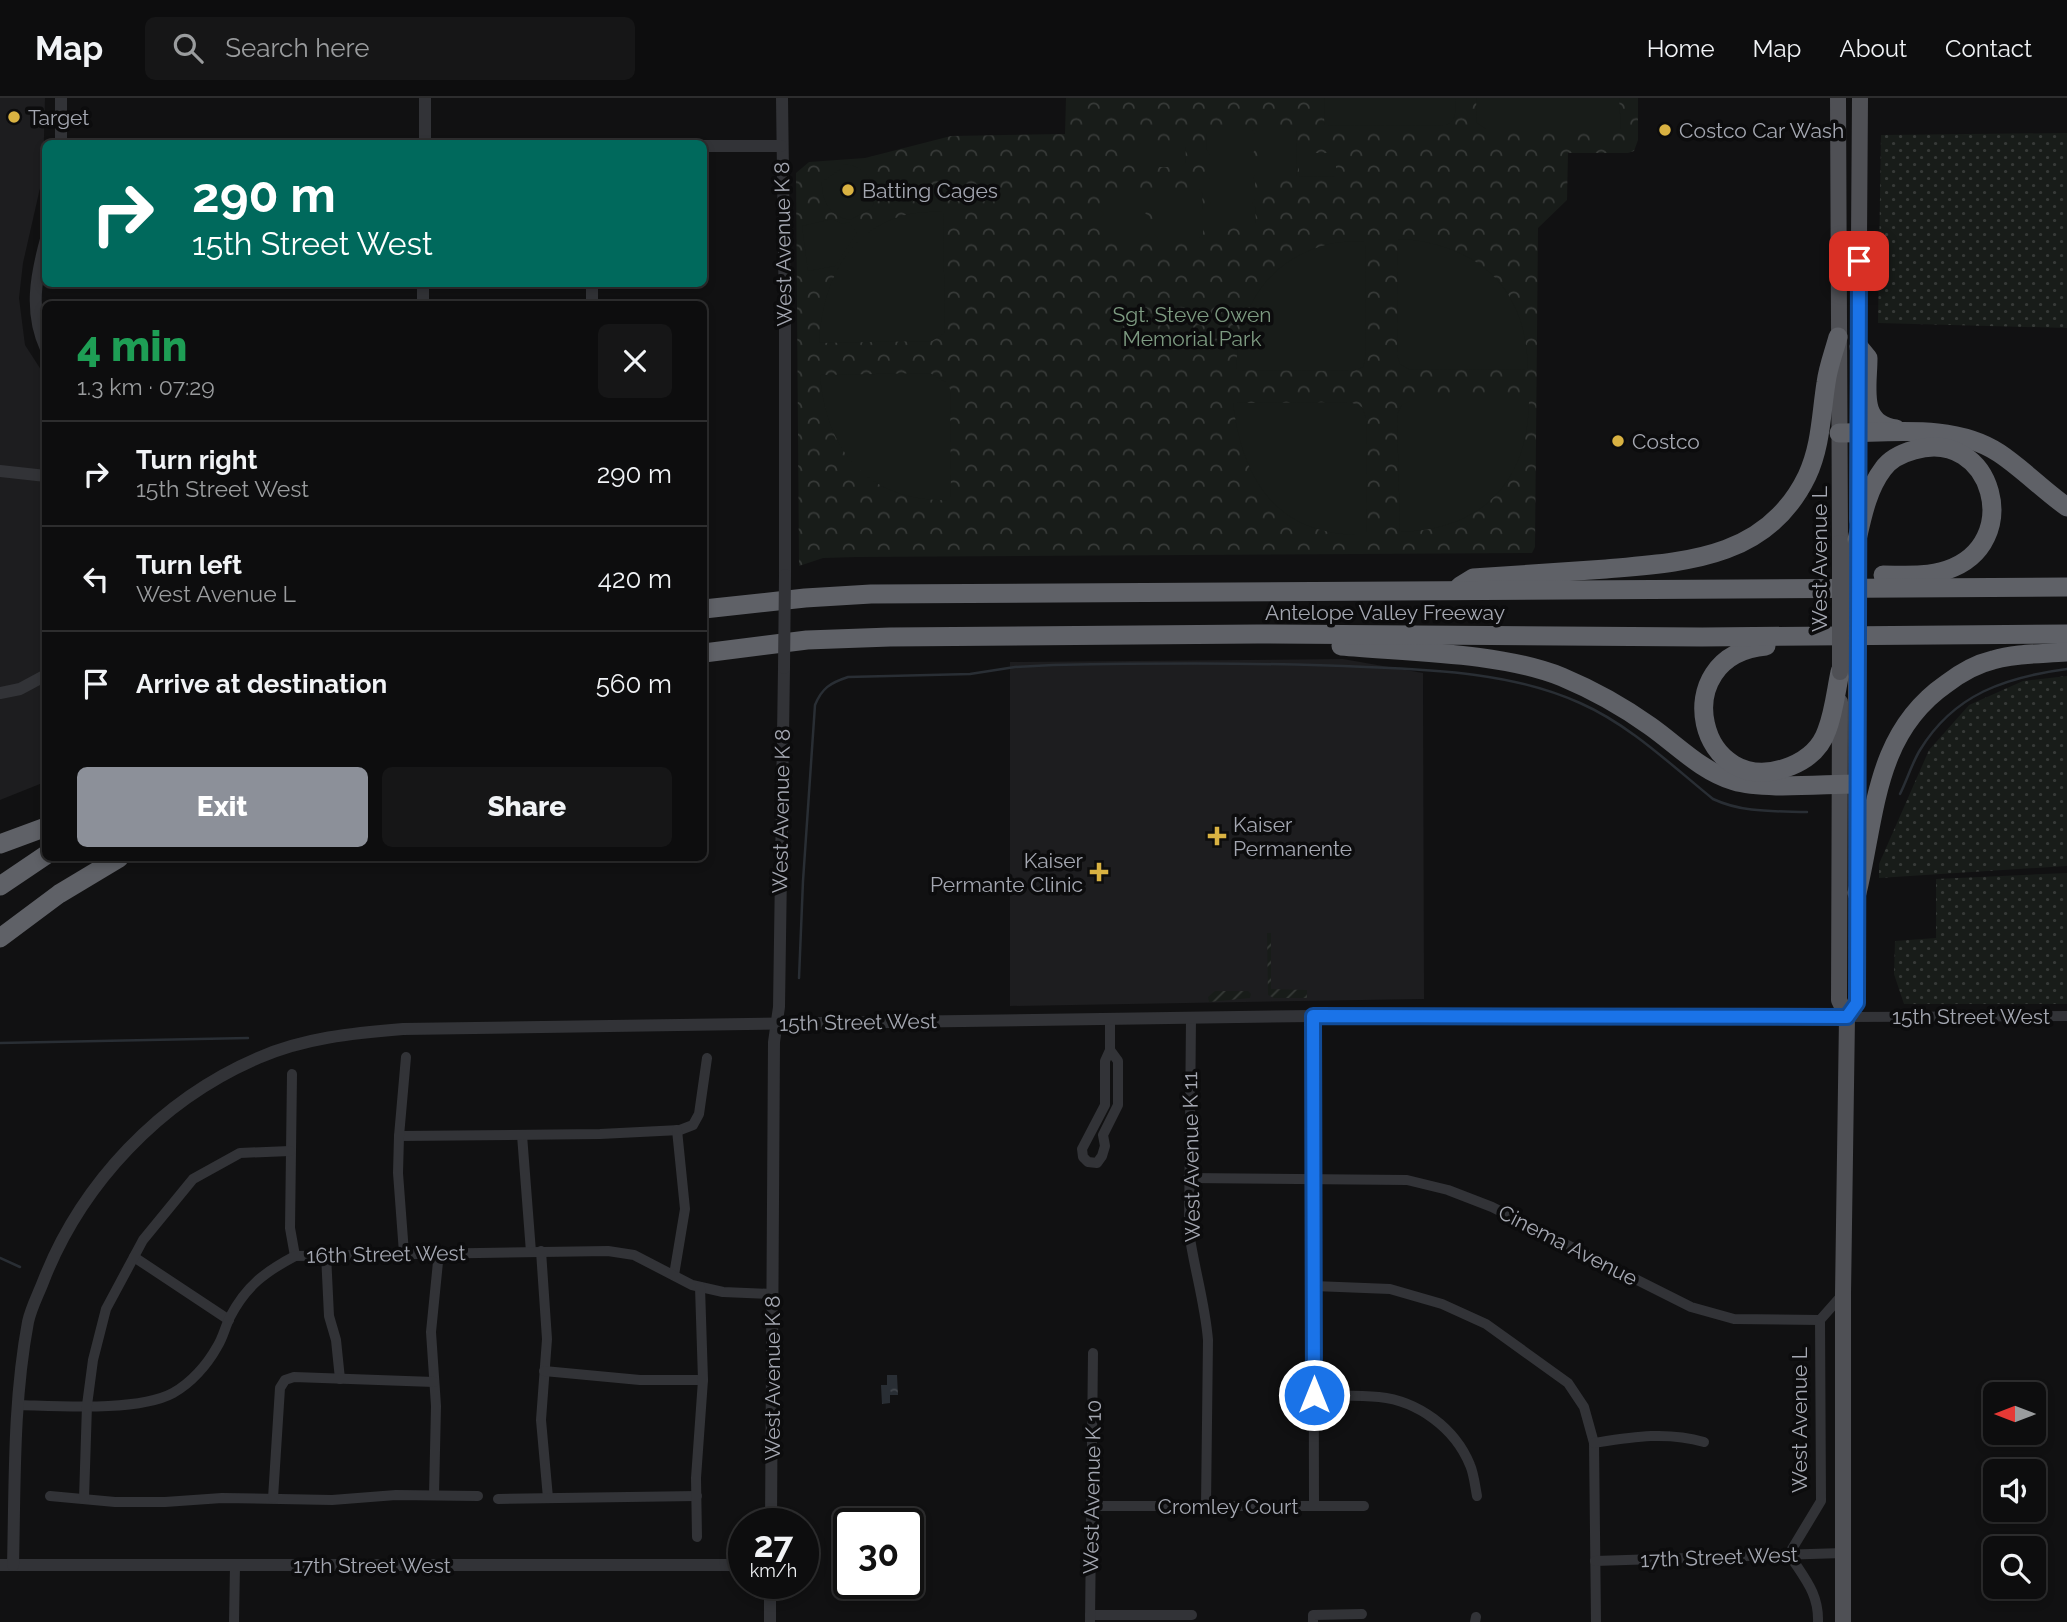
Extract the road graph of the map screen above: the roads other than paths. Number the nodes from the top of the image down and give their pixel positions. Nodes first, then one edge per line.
1 (61, 98) edge
2 (425, 98) edge
3 (782, 98) edge
4 (1838, 98) edge
5 (1860, 98) edge
6 (61, 140) edge
7 (425, 140) edge
8 (707, 146) edge
9 (781, 146) junction
10 (42, 253) edge
11 (42, 337) edge
12 (1838, 337) junction
13 (1859, 347) junction
14 (1848, 433) junction
15 (1911, 433) junction
16 (0, 471) edge
17 (42, 476) edge
18 (2067, 507) edge
19 (1848, 543) junction
20 (2067, 587) edge
21 (1757, 589) junction
22 (1453, 591) junction
23 (707, 609) edge
24 (1257, 634) junction
25 (1935, 634) junction
26 (2067, 634) edge
27 (2067, 652) edge
28 (707, 653) edge
29 (1848, 673) junction
30 (42, 677) edge
31 (0, 693) edge
32 (1848, 784) junction
33 (42, 828) edge
34 (0, 844) edge
35 (42, 858) edge
36 (114, 861) edge
37 (0, 886) edge
38 (1857, 893) junction
39 (0, 938) edge
40 (1313, 1016) junction
41 (2067, 1016) edge
42 (1191, 1017) junction
43 (1847, 1017) junction
44 (1111, 1019) junction
45 (776, 1023) junction
46 (1111, 1050) junction
47 (407, 1057) dead end
48 (707, 1058) dead end
49 (292, 1074) dead end
50 (677, 1130) junction
51 (1090, 1131) junction
52 (522, 1135) junction
53 (1102, 1135) junction
54 (399, 1136) junction
55 (290, 1151) junction
56 (1188, 1178) junction
57 (1314, 1178) junction
58 (439, 1252) junction
59 (536, 1252) junction
60 (404, 1253) junction
61 (326, 1254) junction
62 (295, 1256) junction
63 (134, 1257) junction
64 (674, 1275) junction
65 (1314, 1286) junction
66 (700, 1287) junction
67 (772, 1294) junction
68 (1843, 1294) junction
69 (229, 1320) junction
70 (1820, 1320) junction
71 (1093, 1353) dead end
72 (544, 1371) junction
73 (340, 1379) junction
74 (703, 1380) junction
75 (434, 1382) junction
76 (1314, 1395) junction
77 (17, 1405) junction
78 (87, 1405) junction
79 (1704, 1442) dead end
80 (1594, 1443) junction
81 (433, 1495) junction
82 (50, 1496) dead end
83 (478, 1496) dead end
84 (697, 1496) junction
85 (1477, 1496) dead end
86 (273, 1498) junction
87 (548, 1498) junction
88 (84, 1499) junction
89 (498, 1499) dead end
90 (1206, 1505) junction
91 (1092, 1506) junction
92 (1314, 1506) junction
93 (1364, 1506) dead end
94 (771, 1508) edge
95 (697, 1537) dead end
96 (1843, 1553) junction
97 (1789, 1555) junction
98 (1595, 1561) junction
99 (7, 1565) edge
100 (235, 1565) junction
101 (728, 1565) edge
102 (770, 1599) edge
103 (1362, 1614) dead end
104 (1192, 1615) dead end
105 (1090, 1618) edge
106 (1313, 1619) edge
107 (234, 1622) edge
108 (770, 1622) edge
109 (1596, 1622) edge
110 (1818, 1622) edge
111 (1843, 1622) edge

1 - 6 street
2 - 7 street
3 - 9 street, West Avenue K 8
4 - 12 main road, West Avenue L
5 - 13 main road, West Avenue L
8 - 9 street
9 - 45 street, West Avenue K 8, bridge
10 - 11 street
12 - 14 main road, West Avenue L
12 - 22 highway
13 - 14 main road, West Avenue L
13 - 15 highway
14 - 15 highway
14 - 19 main road, West Avenue L
15 - 18 highway
16 - 17 street
19 - 21 highway
19 - 29 main road, West Avenue L, bridge
20 - 21 highway, Antelope Valley Freeway
21 - 22 highway, Antelope Valley Freeway
22 - 23 highway, Antelope Valley Freeway
24 - 25 highway, Antelope Valley Freeway
24 - 28 highway, Antelope Valley Freeway
24 - 32 highway
25 - 26 highway, Antelope Valley Freeway
25 - 29 highway
27 - 38 highway
29 - 32 main road, West Avenue L
30 - 31 street
32 - 38 main road, West Avenue L
32 - 43 main road, West Avenue L
33 - 34 highway
35 - 37 highway
36 - 39 highway
38 - 43 main road, West Avenue L
40 - 42 street, 15th Street West
40 - 43 street, 15th Street West
40 - 57 street
41 - 43 street, 15th Street West
42 - 44 street, 15th Street West
42 - 56 street, West Avenue K 11
43 - 68 main road, West Avenue L
44 - 45 street, 15th Street West
44 - 46 street
45 - 67 street, West Avenue K 8
45 - 77 street, 15th Street West
46 - 51 street
46 - 53 street
47 - 54 street
48 - 50 street
49 - 55 street
50 - 52 street
50 - 64 street
51 - 53 street
51 - 53 street
52 - 54 street
52 - 59 street
54 - 60 street
55 - 62 street
55 - 63 street
56 - 57 street, Cinema Avenue
56 - 90 street, West Avenue K 11
57 - 65 street
57 - 70 street, Cinema Avenue
58 - 59 street, 16th Street West
58 - 60 street, 16th Street West
58 - 75 street
59 - 64 street, 16th Street West
59 - 72 street
60 - 61 street, 16th Street West
61 - 62 street, 16th Street West
61 - 73 street
62 - 69 street, 16th Street West
63 - 69 street
63 - 78 street
64 - 66 street, 16th Street West
65 - 76 street
65 - 80 street
66 - 67 street, 16th Street West
66 - 74 street
67 - 94 street, West Avenue K 8
68 - 70 street, West Avenue L
68 - 96 main road, West Avenue L
69 - 78 street, 16th Street West
70 - 97 street, West Avenue L
71 - 91 street, West Avenue K 10
72 - 74 street
72 - 87 street
73 - 75 street
73 - 86 street
74 - 84 street
75 - 81 street
76 - 85 street
76 - 92 street
77 - 78 street, 16th Street West
77 - 99 street, 15th Street West
78 - 88 street
79 - 80 street
80 - 98 street
81 - 83 street
81 - 86 street
82 - 88 street
84 - 87 street
84 - 95 street
86 - 88 street
87 - 89 street
90 - 91 street, Cromley Court
90 - 92 street, Cromley Court
91 - 105 street, West Avenue K 10
92 - 93 street, Cromley Court
96 - 97 street, 17th Street West
96 - 111 main road, West Avenue L
97 - 98 street, 17th Street West
97 - 110 street
98 - 109 street
99 - 100 street, 17th Street West
100 - 101 street, 17th Street West
100 - 107 street
102 - 108 street
103 - 106 street
104 - 105 street

